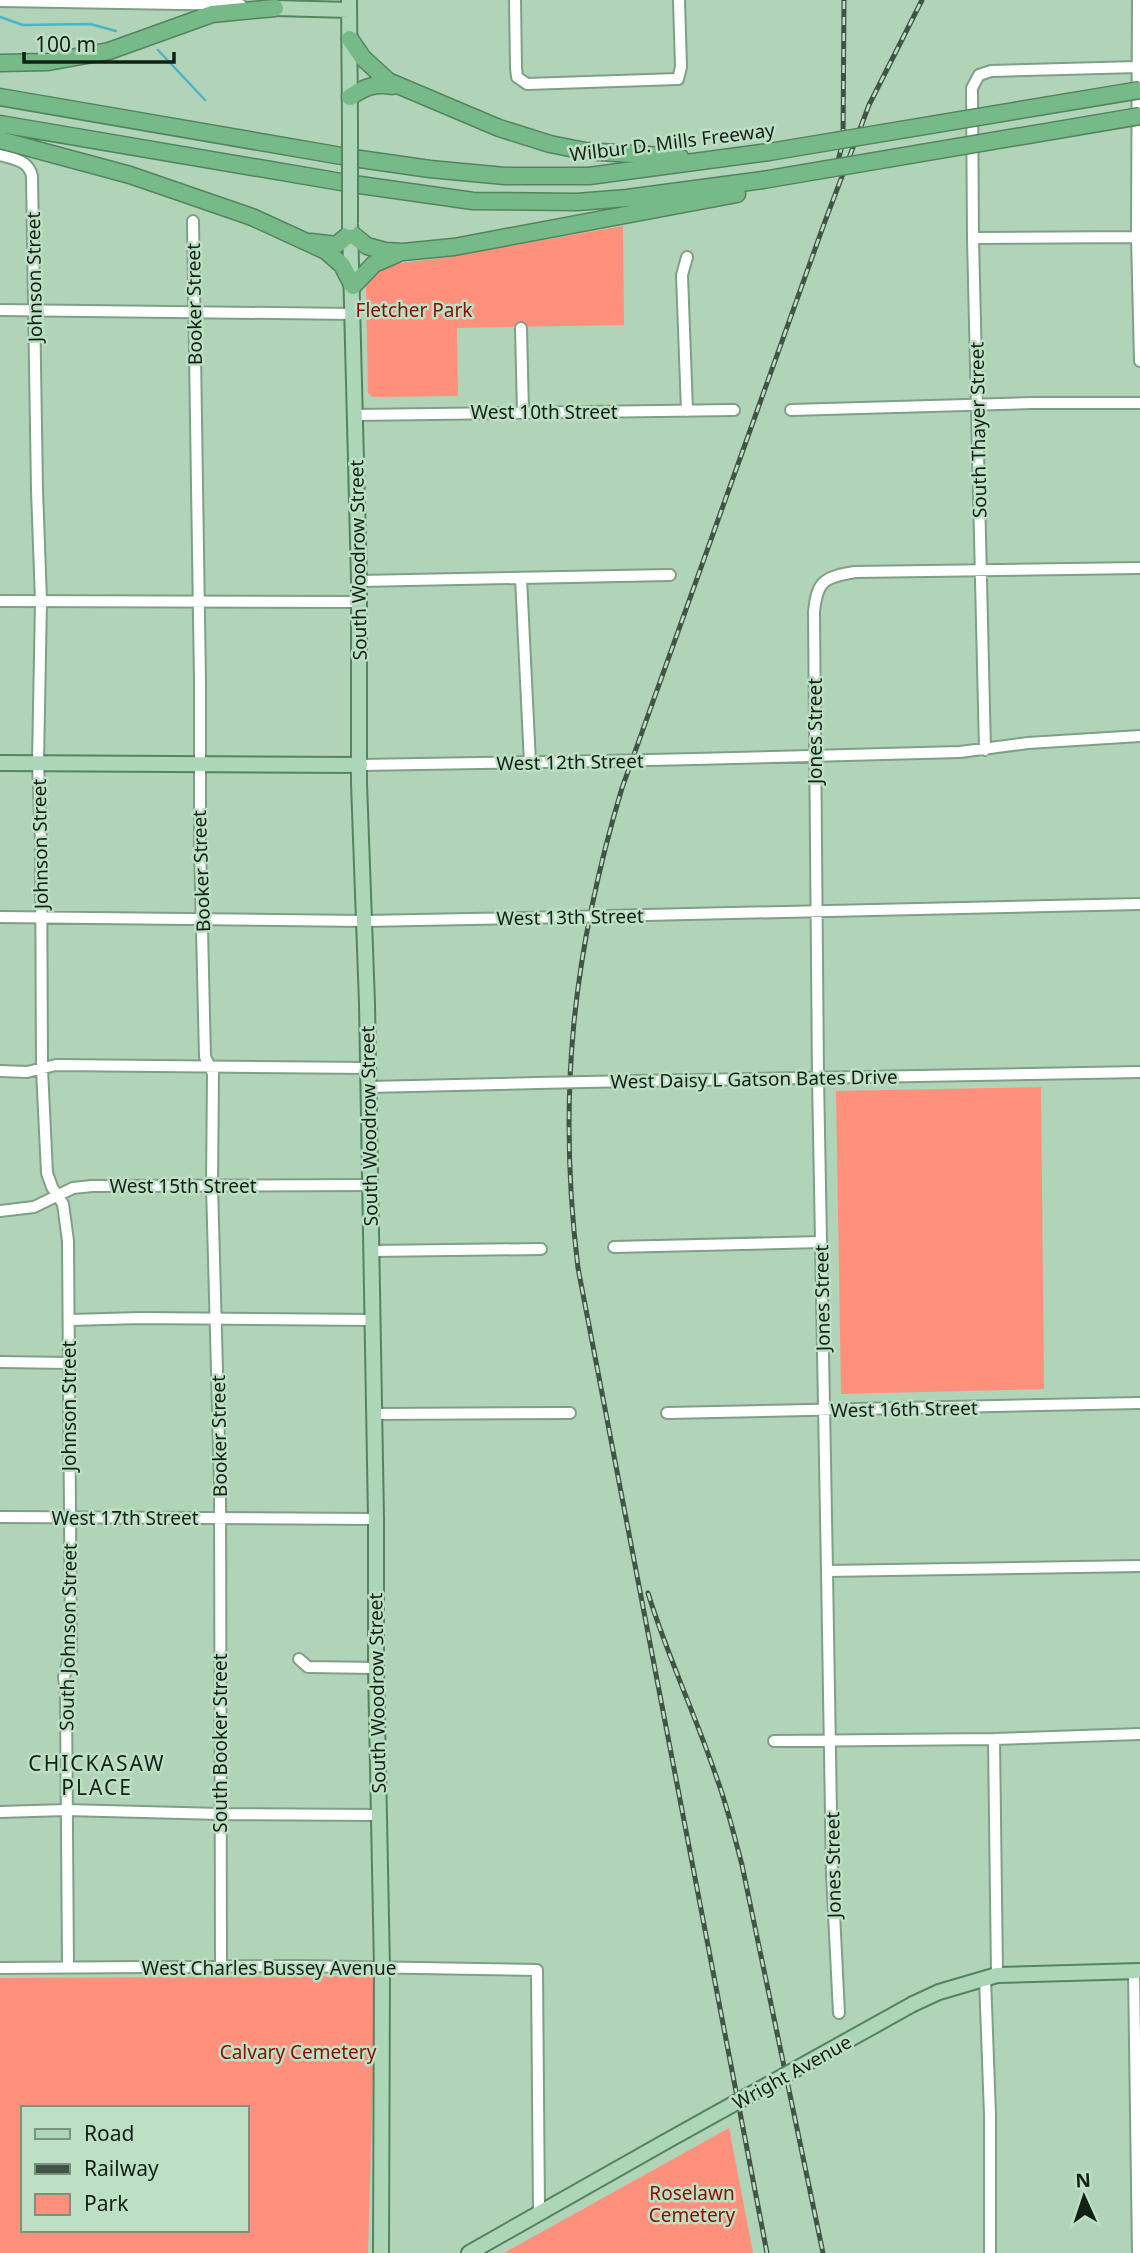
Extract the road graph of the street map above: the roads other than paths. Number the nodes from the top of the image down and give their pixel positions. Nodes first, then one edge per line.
1 (45, 0) edge
2 (515, 0) edge
3 (679, 0) edge
4 (1138, 0) edge
5 (0, 1) edge
6 (197, 2) edge
7 (349, 5) edge
8 (275, 8) junction
9 (1139, 32) edge
10 (350, 39) junction
11 (0, 63) edge
12 (1138, 67) junction
13 (398, 87) junction
14 (1140, 90) edge
15 (0, 97) edge
16 (350, 97) junction
17 (1140, 116) edge
18 (0, 124) edge
19 (0, 140) edge
20 (0, 155) edge
21 (732, 159) junction
22 (763, 185) junction
23 (193, 221) dead end
24 (351, 228) junction
25 (1139, 237) edge
26 (973, 238) junction
27 (311, 243) junction
28 (403, 252) junction
29 (687, 257) dead end
30 (354, 286) junction
31 (0, 310) edge
32 (35, 311) junction
33 (195, 312) junction
34 (354, 314) junction
35 (521, 328) dead end
36 (1140, 361) edge
37 (1140, 403) edge
38 (977, 405) junction
39 (734, 410) dead end
40 (791, 410) dead end
41 (687, 411) junction
42 (523, 413) junction
43 (355, 415) junction
44 (1140, 568) edge
45 (981, 572) junction
46 (670, 575) dead end
47 (521, 578) junction
48 (359, 581) junction
49 (0, 601) edge
50 (41, 601) junction
51 (199, 601) junction
52 (359, 602) junction
53 (1140, 736) edge
54 (985, 750) junction
55 (815, 756) junction
56 (0, 762) edge
57 (38, 763) junction
58 (530, 763) junction
59 (199, 764) junction
60 (360, 765) junction
61 (1140, 904) edge
62 (818, 911) junction
63 (0, 917) edge
64 (41, 918) junction
65 (203, 919) junction
66 (365, 921) junction
67 (209, 1066) junction
68 (368, 1068) junction
69 (42, 1069) junction
70 (0, 1072) edge
71 (1140, 1072) edge
72 (818, 1077) junction
73 (369, 1087) junction
74 (212, 1185) junction
75 (370, 1185) junction
76 (58, 1197) junction
77 (0, 1211) edge
78 (821, 1242) junction
79 (614, 1247) dead end
80 (541, 1249) dead end
81 (371, 1251) junction
82 (217, 1319) junction
83 (69, 1320) junction
84 (372, 1320) junction
85 (0, 1362) edge
86 (69, 1363) junction
87 (1140, 1403) edge
88 (824, 1410) junction
89 (667, 1412) dead end
90 (570, 1413) dead end
91 (374, 1414) junction
92 (0, 1517) edge
93 (69, 1518) junction
94 (220, 1518) junction
95 (376, 1519) junction
96 (1140, 1566) edge
97 (827, 1571) junction
98 (299, 1659) dead end
99 (376, 1668) junction
100 (1140, 1734) edge
101 (993, 1739) junction
102 (831, 1740) junction
103 (774, 1741) dead end
104 (66, 1810) junction
105 (0, 1812) edge
106 (220, 1814) junction
107 (379, 1815) junction
108 (68, 1967) junction
109 (0, 1968) edge
110 (221, 1968) junction
111 (382, 1968) junction
112 (1137, 1971) edge
113 (991, 1977) junction
114 (839, 2013) dead end
115 (1138, 2119) edge
116 (539, 2213) junction
117 (381, 2253) edge
118 (469, 2253) edge
119 (990, 2253) edge
120 (1138, 2253) edge

1 - 5 street
1 - 6 street
2 - 3 street
4 - 9 street
6 - 8 street
7 - 8 main road
7 - 10 main road, South Woodrow Street
8 - 11 highway
9 - 12 street
10 - 13 highway
10 - 16 main road, South Woodrow Street
12 - 25 street
12 - 26 street, South Thayer Street
13 - 16 highway
13 - 21 highway
14 - 21 highway, Wilbur D. Mills Freeway, bridge
15 - 21 highway, Wilbur D. Mills Freeway
16 - 24 main road, South Woodrow Street, bridge
17 - 22 highway, bridge
18 - 22 highway
19 - 27 highway
20 - 32 street, Johnson Street
22 - 28 highway
23 - 33 street, Booker Street
24 - 27 highway
24 - 28 highway
24 - 30 main road, South Woodrow Street
25 - 26 street
25 - 36 street
26 - 38 street, South Thayer Street
27 - 30 highway
28 - 30 highway
29 - 41 street
30 - 34 main road, South Woodrow Street
31 - 32 street
32 - 33 street
32 - 50 street, Johnson Street
33 - 34 street
33 - 51 street, Booker Street
34 - 43 main road, South Woodrow Street
35 - 42 street
37 - 38 street
38 - 40 street
38 - 45 street, South Thayer Street
39 - 41 street, West 10th Street
41 - 42 street, West 10th Street
42 - 43 street, West 10th Street
43 - 48 main road, South Woodrow Street
44 - 45 street
45 - 54 street, South Thayer Street
45 - 55 street, Jones Street
46 - 47 street
47 - 48 street
47 - 58 street
48 - 52 main road, South Woodrow Street
49 - 50 street
50 - 51 street
50 - 57 street, Johnson Street
51 - 52 street
51 - 59 street, Booker Street
52 - 60 main road, South Woodrow Street
53 - 54 street, West 12th Street
54 - 55 street, West 12th Street
55 - 58 street, West 12th Street, bridge
55 - 62 street, Jones Street
56 - 57 main road, West 12th Street
57 - 59 main road, West 12th Street
57 - 64 street, Johnson Street
58 - 60 street, West 12th Street
59 - 60 main road, West 12th Street
59 - 65 street, Booker Street
60 - 66 main road, South Woodrow Street
61 - 62 street, West 13th Street
62 - 66 street, West 13th Street, bridge
62 - 72 street, Jones Street
63 - 64 street, West 13th Street
64 - 65 street, West 13th Street
64 - 69 street, Johnson Street
65 - 66 street, West 13th Street
65 - 67 street, Booker Street
66 - 68 main road, South Woodrow Street
67 - 68 street
67 - 69 street
67 - 74 street, Booker Street
68 - 73 main road, South Woodrow Street
69 - 70 street
69 - 76 street, Johnson Street
71 - 72 street, West Daisy L Gatson Bates Drive
72 - 73 street, West Daisy L Gatson Bates Drive, bridge
72 - 78 street, Jones Street
73 - 75 main road, South Woodrow Street
74 - 75 street, West 15th Street
74 - 76 street, West 15th Street
74 - 82 street, Booker Street
75 - 81 main road, South Woodrow Street
76 - 77 street, West 15th Street
76 - 83 street, Johnson Street
78 - 79 street
78 - 88 street, Jones Street
80 - 81 street
81 - 84 main road, South Woodrow Street
82 - 83 street
82 - 84 street
82 - 94 street, Booker Street
83 - 86 street, Johnson Street
84 - 91 main road, South Woodrow Street
85 - 86 street
86 - 93 street, Johnson Street
87 - 88 street, West 16th Street
88 - 89 street, West 16th Street
88 - 97 street, Jones Street
90 - 91 street
91 - 95 main road, South Woodrow Street
92 - 93 street, West 17th Street
93 - 94 street, West 17th Street
93 - 104 street, South Johnson Street
94 - 95 street, West 17th Street
94 - 106 street, South Booker Street
95 - 99 main road, South Woodrow Street
96 - 97 street
97 - 102 street, Jones Street
98 - 99 street
99 - 107 main road, South Woodrow Street
100 - 101 street
101 - 102 street
101 - 113 street
102 - 103 street
102 - 114 street, Jones Street
104 - 105 street
104 - 106 street
104 - 108 street, South Johnson Street
106 - 107 street
106 - 110 street, South Booker Street
107 - 111 main road, South Woodrow Street
108 - 109 street, West Charles Bussey Avenue
108 - 110 street, West Charles Bussey Avenue
110 - 111 street, West Charles Bussey Avenue
111 - 116 street, West Charles Bussey Avenue
111 - 117 main road, South Woodrow Street
112 - 113 main road, Wright Avenue
112 - 115 street
113 - 116 main road, Wright Avenue, bridge
113 - 119 street
115 - 120 street
116 - 118 main road, Wright Avenue

